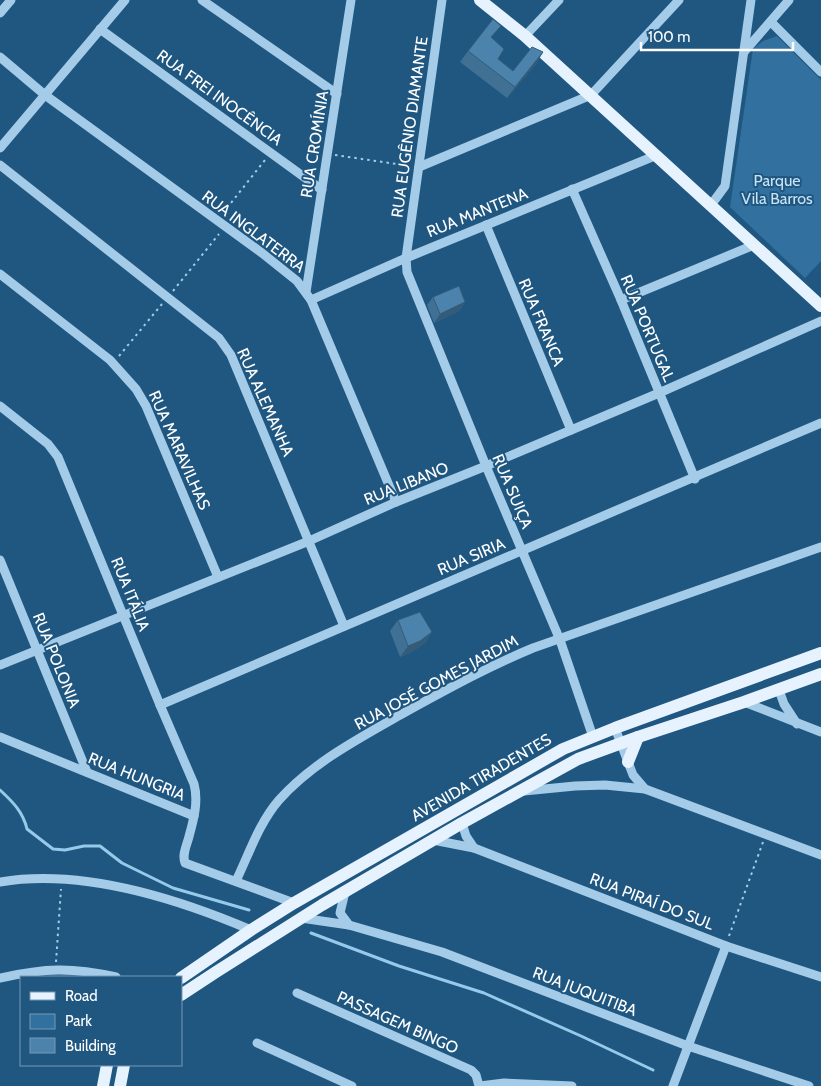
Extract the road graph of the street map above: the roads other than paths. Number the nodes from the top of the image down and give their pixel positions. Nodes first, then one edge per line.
1 (11, 0) edge
2 (125, 0) edge
3 (202, 0) edge
4 (442, 0) edge
5 (480, 0) edge
6 (559, 0) edge
7 (679, 0) edge
8 (752, 0) edge
9 (789, 0) edge
10 (349, 1) edge
11 (0, 12) edge
12 (770, 22) junction
13 (100, 29) junction
14 (525, 36) junction
15 (744, 52) junction
16 (0, 57) edge
17 (821, 72) edge
18 (44, 94) junction
19 (337, 94) junction
20 (591, 96) junction
21 (0, 148) edge
22 (656, 155) junction
23 (0, 165) edge
24 (419, 167) junction
25 (572, 189) junction
26 (322, 190) junction
27 (711, 205) junction
28 (486, 225) junction
29 (754, 245) junction
30 (406, 258) junction
31 (0, 274) edge
32 (308, 296) junction
33 (621, 300) junction
34 (821, 306) edge
35 (821, 321) edge
36 (659, 393) junction
37 (0, 406) edge
38 (821, 423) edge
39 (571, 430) junction
40 (486, 466) junction
41 (695, 479) junction
42 (396, 502) junction
43 (309, 541) junction
44 (821, 547) edge
45 (522, 550) junction
46 (0, 560) edge
47 (218, 577) junction
48 (123, 615) junction
49 (344, 626) junction
50 (560, 640) junction
51 (36, 650) junction
52 (821, 653) edge
53 (0, 665) edge
54 (821, 674) edge
55 (779, 690) junction
56 (744, 702) junction
57 (160, 705) junction
58 (797, 724) junction
59 (615, 728) junction
60 (821, 732) edge
61 (0, 737) edge
62 (594, 737) junction
63 (638, 737) junction
64 (621, 743) junction
65 (628, 762) junction
66 (86, 772) junction
67 (646, 789) junction
68 (520, 792) junction
69 (194, 816) junction
70 (462, 823) junction
71 (433, 840) junction
72 (474, 848) junction
73 (821, 855) edge
74 (236, 881) junction
75 (0, 882) edge
76 (345, 892) junction
77 (294, 903) junction
78 (302, 918) junction
79 (349, 926) junction
80 (251, 930) junction
81 (726, 946) junction
82 (111, 976) edge
83 (182, 977) edge
84 (821, 977) edge
85 (0, 978) edge
86 (297, 993) dead end
87 (182, 994) edge
88 (257, 1043) dead end
89 (688, 1046) junction
90 (107, 1066) edge
91 (124, 1066) edge
92 (102, 1086) edge
93 (120, 1086) edge
94 (352, 1086) edge
95 (480, 1086) edge
96 (572, 1086) edge
97 (673, 1086) edge
98 (809, 1086) edge

1 - 11 street
2 - 13 street
3 - 19 street
4 - 24 street, RUA EUGÊNIO DIAMANTE
5 - 14 main road
6 - 14 street
7 - 20 street
8 - 15 street
9 - 12 street
10 - 19 street, RUA CROMÍNIA
12 - 15 street
12 - 17 street
13 - 18 street
13 - 26 street, RUA FREI INOCÊNCIA
14 - 20 main road
15 - 27 street
16 - 18 street, RUA INGLATERRA
18 - 21 street
18 - 32 street, RUA INGLATERRA
19 - 26 street, RUA CROMÍNIA
20 - 22 main road
20 - 24 street
22 - 25 street, RUA MANTENA
22 - 27 main road
23 - 43 street, RUA ALEMANHA
24 - 30 street, RUA EUGÊNIO DIAMANTE
25 - 28 street, RUA MANTENA
25 - 33 street, RUA PORTUGAL
26 - 32 street, RUA CROMÍNIA
27 - 29 main road
28 - 30 street, RUA MANTENA
28 - 39 street, RUA FRANCA
29 - 33 street
29 - 34 main road
30 - 32 street, RUA MANTENA
30 - 40 street, RUA SUIÇA
31 - 47 street, RUA MARAVILHAS
32 - 42 street, RUA INGLATERRA
33 - 36 street, RUA PORTUGAL
35 - 36 street, RUA LIBANO
36 - 39 street, RUA LIBANO
36 - 41 street, RUA PORTUGAL
37 - 48 street, RUA ITÁLIA
38 - 41 street, RUA SIRIA
39 - 40 street, RUA LIBANO
40 - 42 street, RUA LIBANO
40 - 45 street, RUA SUIÇA
41 - 45 street, RUA SIRIA
42 - 43 street, RUA LIBANO
43 - 47 street, RUA LIBANO
43 - 49 street, RUA ALEMANHA
44 - 50 street, RUA JOSÉ GOMES JARDIM
45 - 49 street, RUA SIRIA
45 - 50 street, RUA SUIÇA
46 - 51 street, RUA POLONIA
47 - 48 street, RUA LIBANO
48 - 51 street, RUA LIBANO
48 - 57 street, RUA ITÁLIA
49 - 57 street, RUA SIRIA
50 - 62 street, RUA SUIÇA
50 - 74 street, RUA JOSÉ GOMES JARDIM
51 - 53 street, RUA LIBANO
51 - 66 street, RUA POLONIA
52 - 59 main road, AVENIDA TIRADENTES
54 - 55 main road, AVENIDA TIRADENTES
55 - 56 main road, AVENIDA TIRADENTES
55 - 58 street
56 - 58 street
56 - 63 main road, AVENIDA TIRADENTES
57 - 69 street, RUA ITÁLIA
58 - 60 street
59 - 62 main road, AVENIDA TIRADENTES
59 - 64 street
61 - 66 street, RUA HUNGRIA
62 - 77 main road, AVENIDA TIRADENTES
63 - 64 main road, AVENIDA TIRADENTES
63 - 65 main road
64 - 65 street
64 - 68 main road, AVENIDA TIRADENTES
65 - 67 street
66 - 69 street, RUA HUNGRIA
67 - 68 street
67 - 73 street
68 - 70 main road, AVENIDA TIRADENTES
69 - 74 street, RUA HUNGRIA
70 - 71 main road, AVENIDA TIRADENTES
70 - 72 street
71 - 72 street, RUA PIRAÍ DO SUL
71 - 76 main road, AVENIDA TIRADENTES
72 - 81 street, RUA PIRAÍ DO SUL
74 - 77 street
75 - 80 street
76 - 78 main road, AVENIDA TIRADENTES
76 - 79 street
77 - 80 main road, AVENIDA TIRADENTES
78 - 79 street, RUA JUQUITIBA
78 - 87 main road, AVENIDA TIRADENTES
79 - 89 street, RUA JUQUITIBA
80 - 83 main road, AVENIDA TIRADENTES
81 - 84 street, RUA PIRAÍ DO SUL
81 - 89 street
82 - 85 street
86 - 95 street, PASSAGEM BINGO
88 - 94 street
89 - 97 street
89 - 98 street, RUA JUQUITIBA
90 - 92 main road
91 - 93 main road
95 - 96 street

